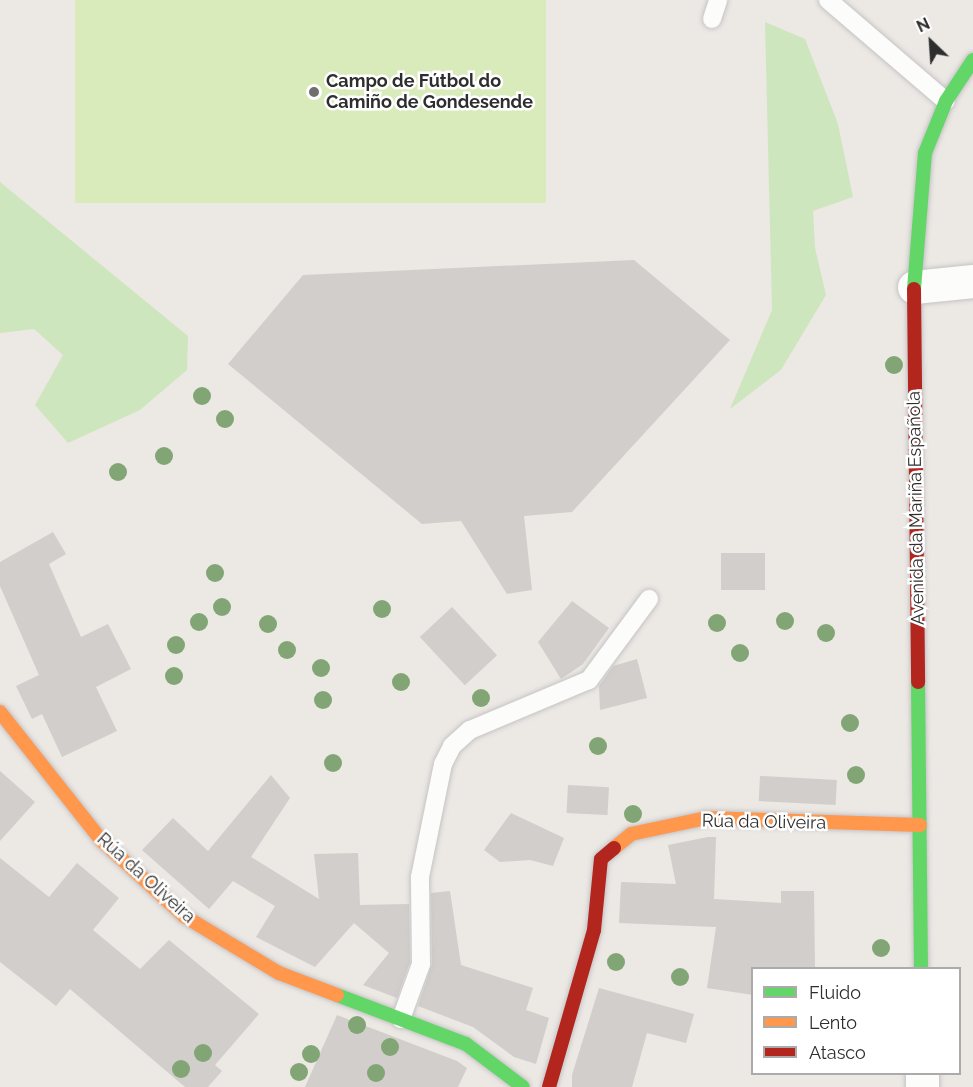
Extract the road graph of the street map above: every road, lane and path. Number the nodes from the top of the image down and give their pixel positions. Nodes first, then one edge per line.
1 (718, 0) edge
2 (828, 0) edge
3 (712, 19) dead end
4 (973, 60) edge
5 (946, 101) junction
6 (973, 281) edge
7 (914, 287) junction
8 (649, 599) dead end
9 (0, 712) edge
10 (920, 825) junction
11 (921, 967) edge
12 (401, 1019) junction
13 (523, 1087) edge
14 (549, 1087) edge

1 - 3 lane
2 - 5 lane
4 - 5 street, Avenida da Mariña Española
5 - 7 street, Avenida da Mariña Española
6 - 7 street
7 - 10 street, Avenida da Mariña Española
8 - 12 lane
9 - 12 street, Rúa da Oliveira
10 - 11 street, Avenida da Mariña Española
10 - 14 street, Rúa da Oliveira
12 - 13 street, Rúa da Oliveira

